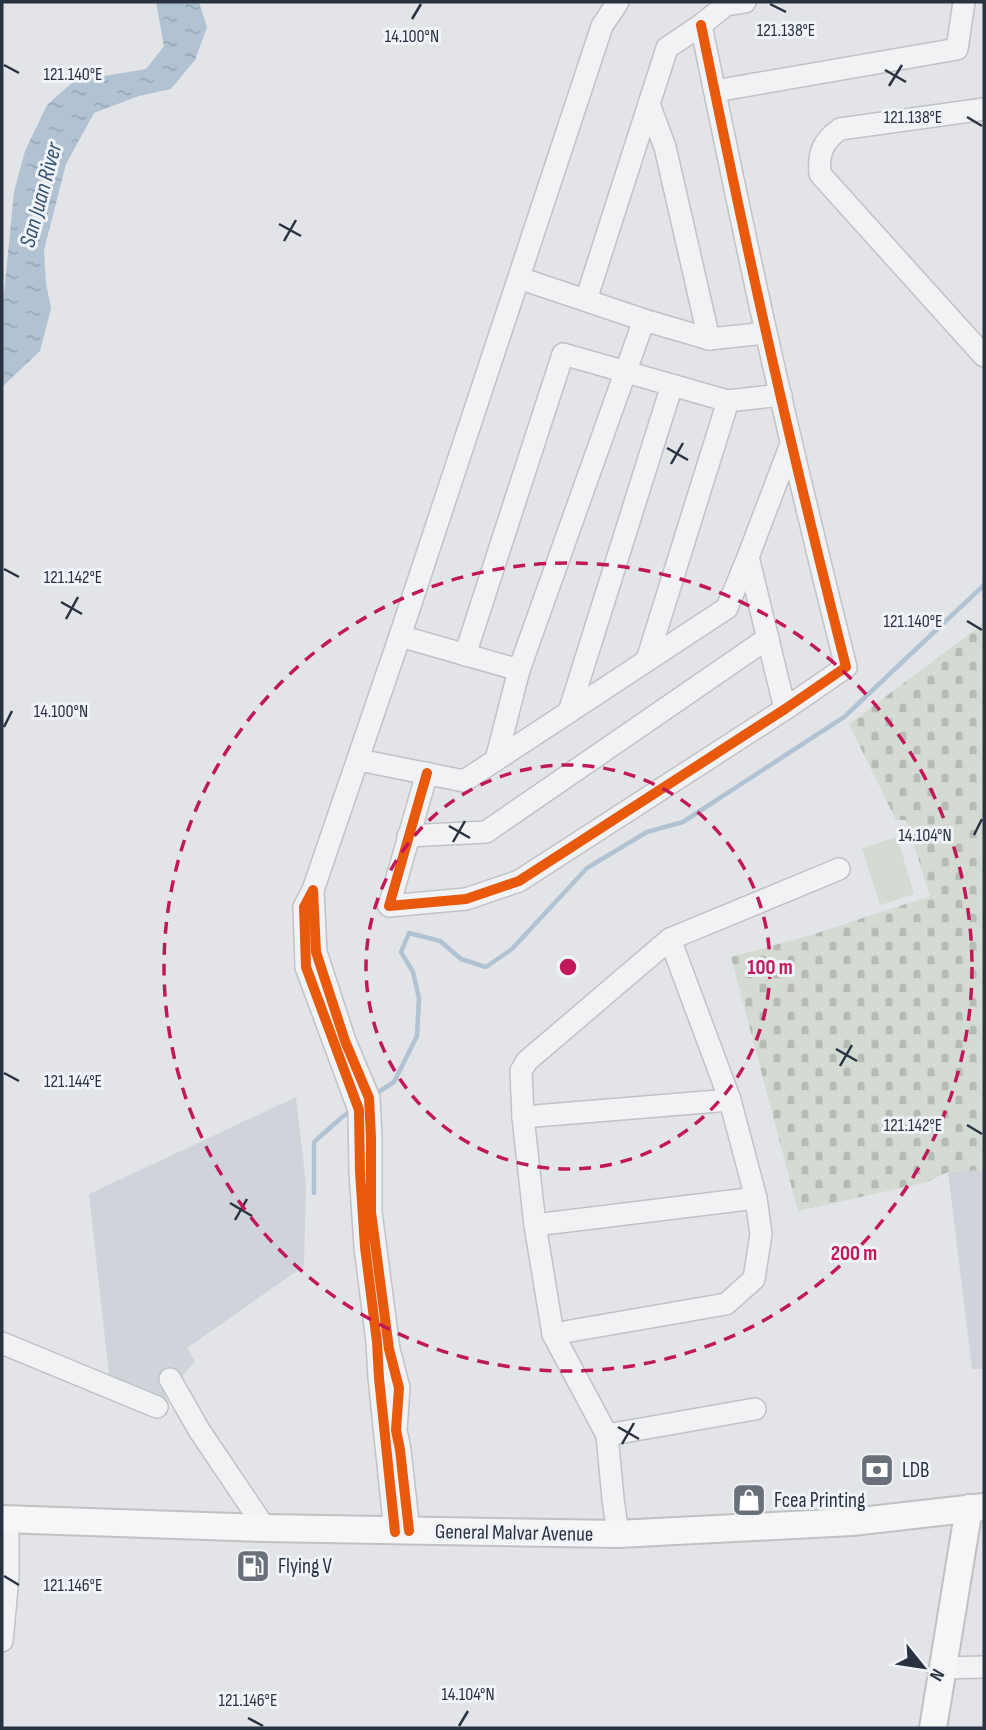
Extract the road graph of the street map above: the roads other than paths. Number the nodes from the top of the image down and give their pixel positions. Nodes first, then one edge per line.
1 (618, 2) edge
2 (745, 2) edge
3 (964, 2) edge
4 (701, 25) junction
5 (715, 91) junction
6 (649, 104) junction
7 (984, 109) edge
8 (519, 278) junction
9 (586, 300) junction
10 (643, 320) junction
11 (766, 333) junction
12 (709, 339) junction
13 (984, 356) edge
14 (625, 372) junction
15 (672, 385) junction
16 (781, 395) junction
17 (728, 401) junction
18 (791, 444) junction
19 (748, 557) junction
20 (734, 591) junction
21 (758, 596) junction
22 (400, 636) junction
23 (768, 638) junction
24 (464, 655) junction
25 (647, 660) junction
26 (519, 670) junction
27 (785, 709) junction
28 (569, 712) junction
29 (359, 760) junction
30 (496, 760) junction
31 (427, 773) junction
32 (408, 836) junction
33 (839, 869) dead end
34 (670, 939) junction
35 (730, 1100) junction
36 (523, 1117) junction
37 (756, 1198) junction
38 (535, 1225) junction
39 (553, 1334) junction
40 (2, 1343) edge
41 (170, 1378) dead end
42 (157, 1407) dead end
43 (755, 1409) dead end
44 (607, 1434) junction
45 (977, 1507) edge
46 (5, 1519) edge
47 (265, 1528) junction
48 (402, 1531) junction
49 (618, 1534) junction
50 (2, 1641) edge
51 (984, 1667) edge
52 (943, 1668) junction
53 (933, 1728) edge

1 - 8 street
2 - 4 street
3 - 5 street
4 - 5 street
4 - 6 street
5 - 11 street
6 - 9 street
6 - 12 street
7 - 13 street
8 - 9 street
8 - 22 street
9 - 10 street
10 - 12 street
10 - 14 street
11 - 12 street
11 - 16 street
14 - 15 street
14 - 24 street
14 - 26 street
15 - 17 street
15 - 28 street
16 - 17 street
16 - 18 street
17 - 25 street
18 - 19 street
18 - 27 street
19 - 20 street
19 - 21 street
20 - 21 street
20 - 25 street
21 - 23 street
22 - 24 street
22 - 29 street
23 - 27 street
23 - 32 street
24 - 26 street
25 - 28 street
26 - 30 street
27 - 32 street
28 - 30 street
29 - 31 street
29 - 48 street
30 - 31 street
31 - 32 street
33 - 34 street
34 - 35 street
34 - 36 street
35 - 36 street
35 - 37 street
36 - 38 street
37 - 38 street
37 - 39 street
38 - 39 street
39 - 44 street
40 - 42 street
41 - 47 street
43 - 44 street
44 - 49 street
45 - 49 main road, General Malvar Avenue
45 - 52 main road
46 - 47 main road, General Malvar Avenue
46 - 50 street
47 - 48 main road, General Malvar Avenue
48 - 49 main road, General Malvar Avenue
51 - 52 street
52 - 53 main road

